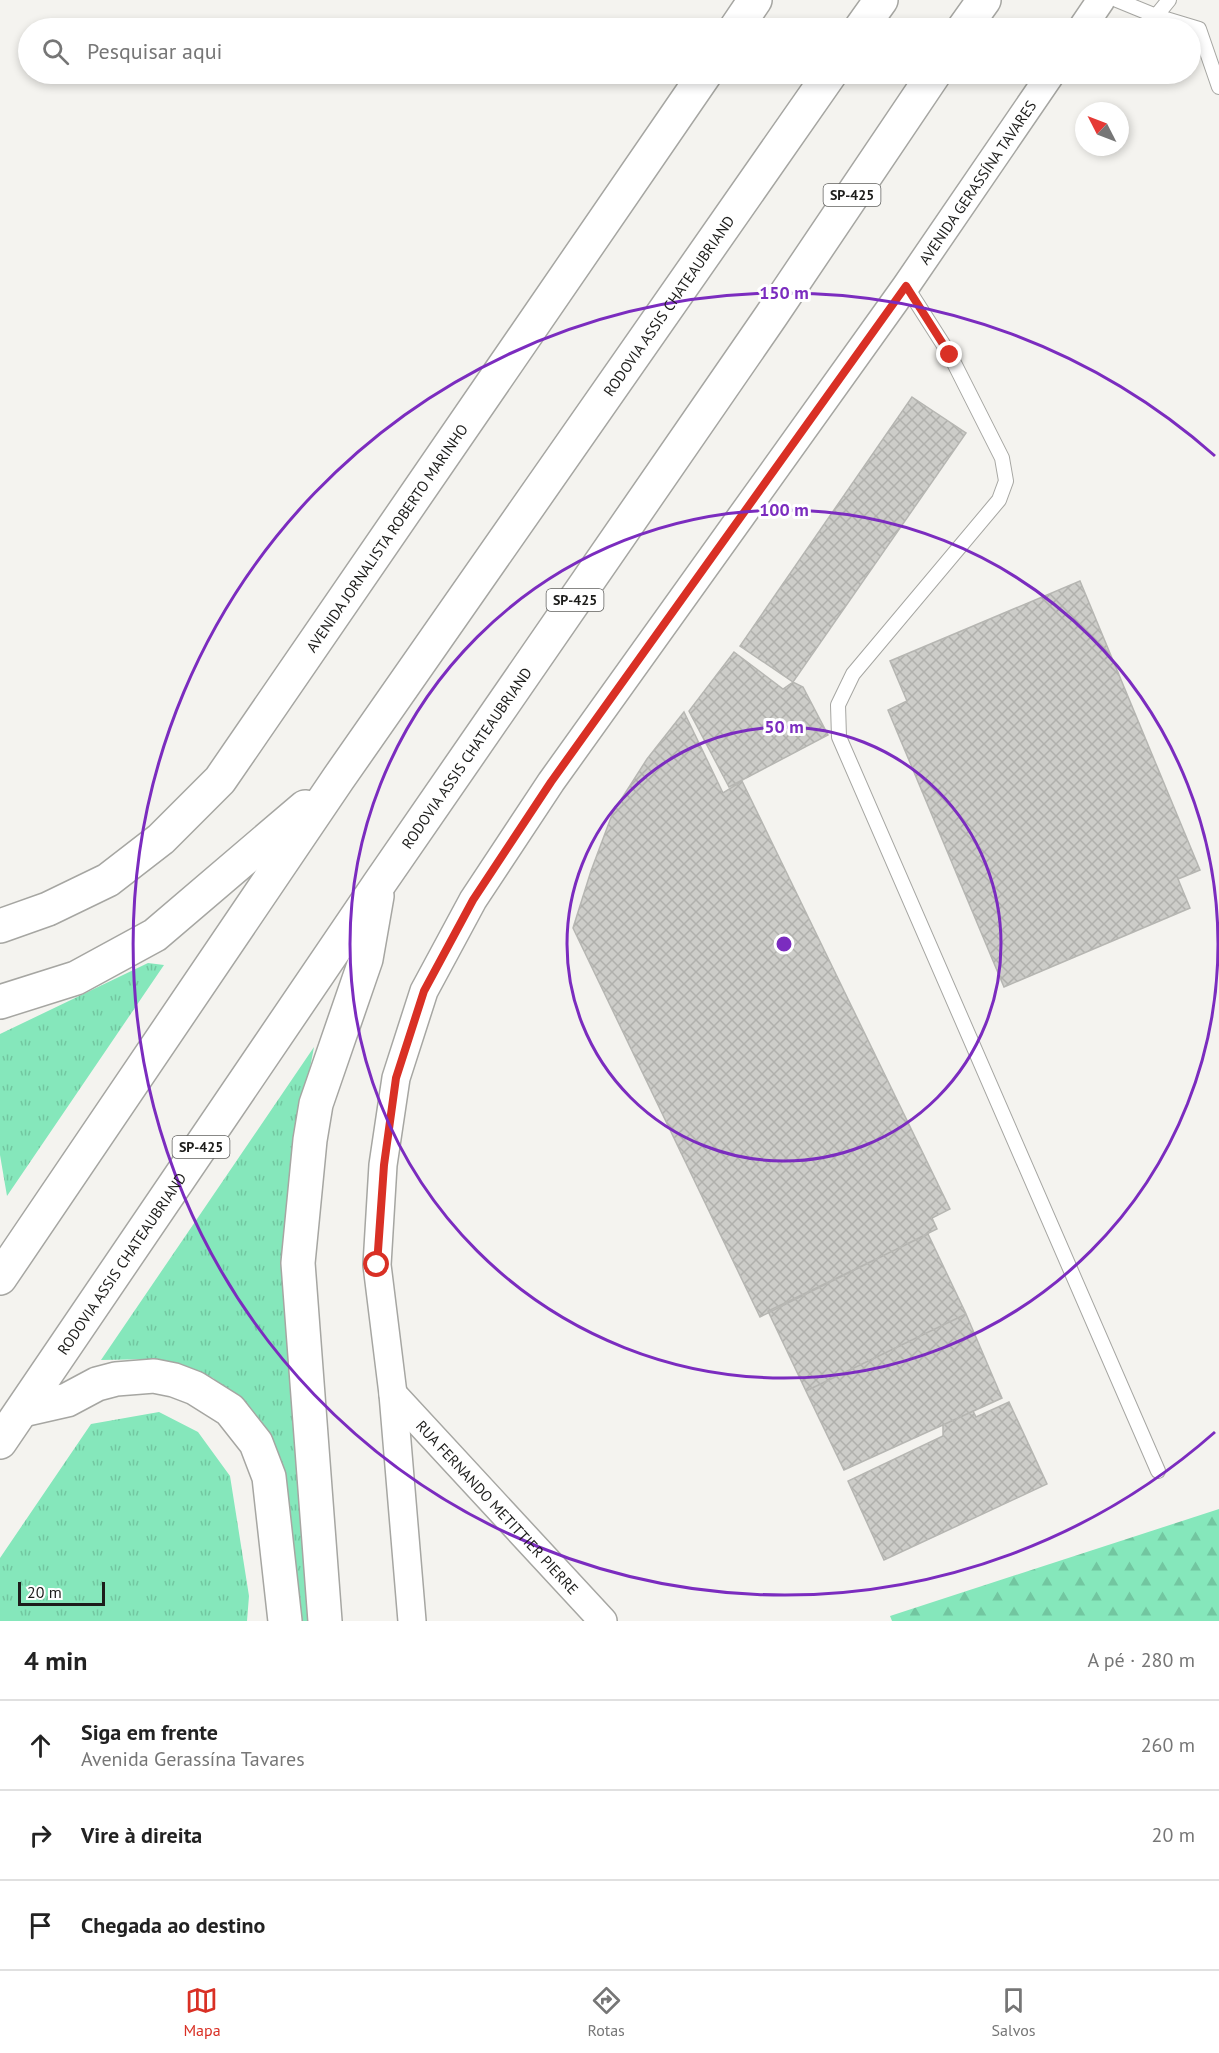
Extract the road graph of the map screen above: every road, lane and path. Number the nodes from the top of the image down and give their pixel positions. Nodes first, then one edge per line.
1 (756, 0) edge
2 (881, 0) edge
3 (984, 0) edge
4 (1101, 0) edge
5 (1117, 0) edge
6 (1168, 0) edge
7 (1156, 16) junction
8 (743, 18) edge
9 (868, 18) edge
10 (971, 18) edge
11 (1089, 18) edge
12 (1163, 18) edge
13 (1201, 35) edge
14 (698, 84) edge
15 (823, 84) edge
16 (927, 84) edge
17 (1044, 84) edge
18 (1219, 87) edge
19 (906, 286) junction
20 (338, 779) junction
21 (379, 884) junction
22 (0, 926) edge
23 (0, 1002) edge
24 (0, 1278) edge
25 (393, 1394) junction
26 (23, 1410) junction
27 (0, 1442) edge
28 (1158, 1471) dead end
29 (285, 1621) edge
30 (325, 1621) edge
31 (412, 1621) edge
32 (603, 1621) edge

1 - 8 main road
2 - 9 main road
3 - 10 main road
4 - 11 street
5 - 7 lane
6 - 7 lane
7 - 12 lane
13 - 18 lane
14 - 22 main road, AVENIDA JORNALISTA ROBERTO MARINHO
15 - 20 main road, RODOVIA ASSIS CHATEAUBRIAND
16 - 21 main road, RODOVIA ASSIS CHATEAUBRIAND / SP-425
17 - 19 street, AVENIDA GERASSÍNA TAVARES
19 - 25 street, AVENIDA GERASSÍNA TAVARES
19 - 28 lane
20 - 23 main road
20 - 24 main road, RODOVIA ASSIS CHATEAUBRIAND
21 - 26 main road, RODOVIA ASSIS CHATEAUBRIAND / SP-425
21 - 30 main road
25 - 31 street, AVENIDA GERASSÍNA TAVARES
25 - 32 street, RUA FERNANDO METITTIER PIERRE
26 - 27 main road, RODOVIA ASSIS CHATEAUBRIAND / SP-425
26 - 29 main road

